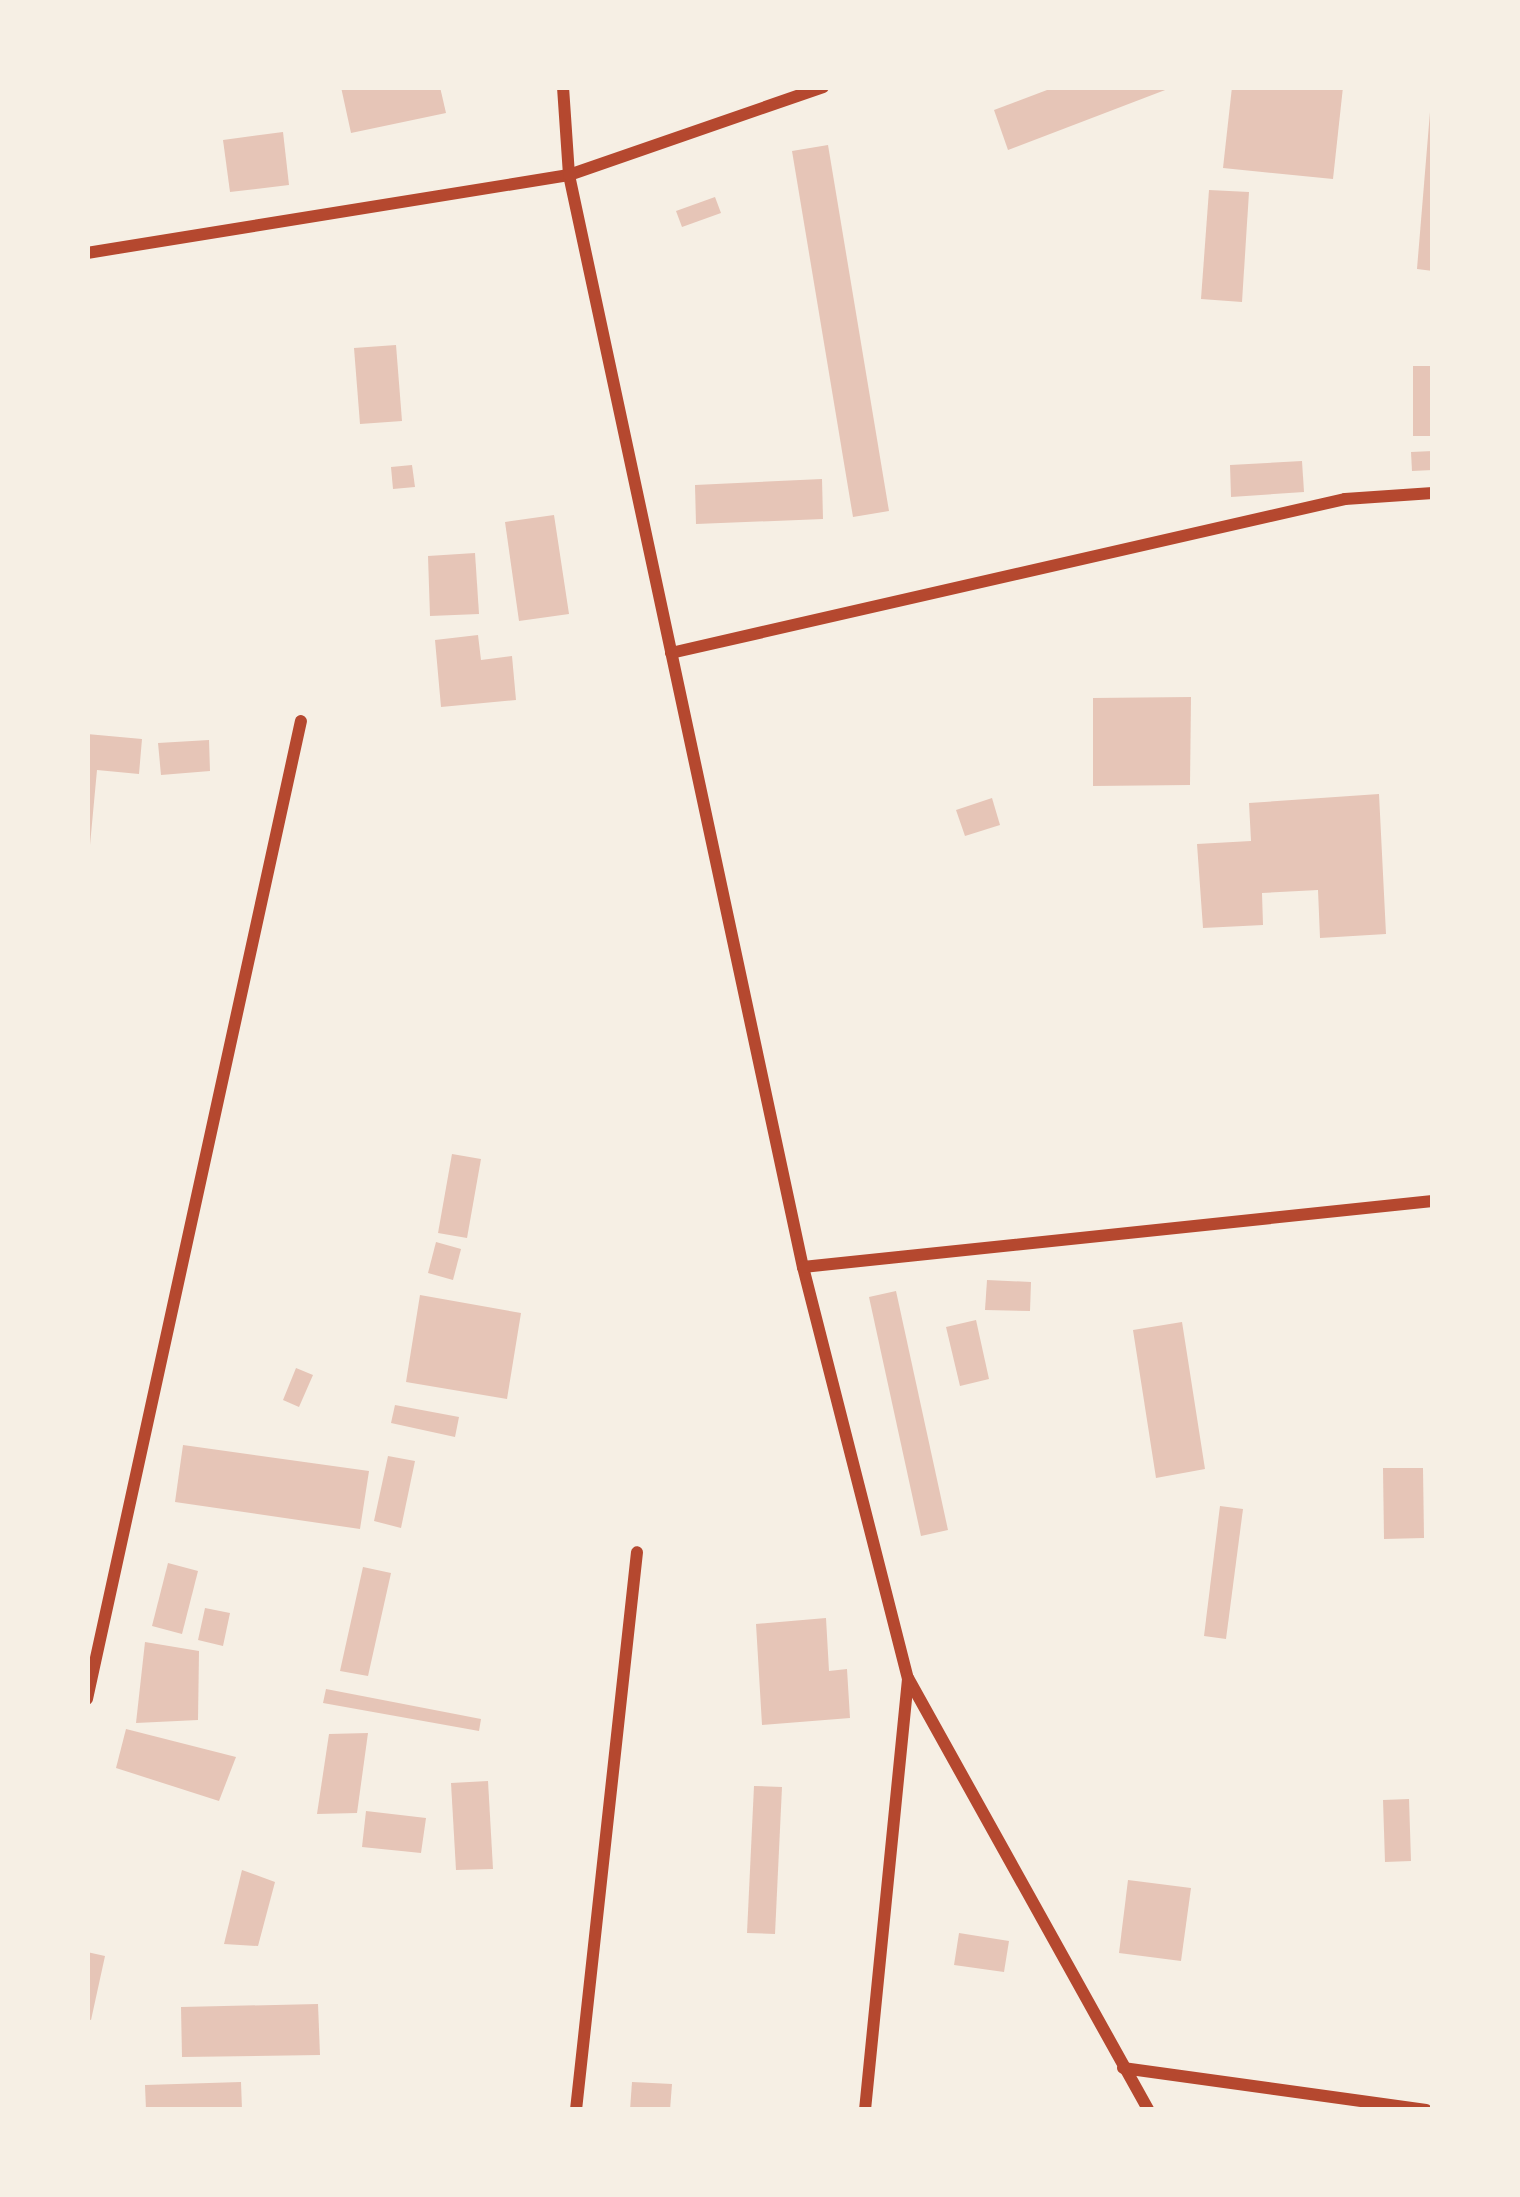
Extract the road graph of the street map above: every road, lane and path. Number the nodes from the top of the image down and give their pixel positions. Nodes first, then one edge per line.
1 (563, 87) edge
2 (823, 87) edge
3 (569, 175) junction
4 (87, 253) edge
5 (1433, 493) edge
6 (671, 653) junction
7 (301, 721) dead end
8 (1433, 1201) edge
9 (803, 1267) junction
10 (637, 1552) dead end
11 (908, 1678) junction
12 (87, 1699) edge
13 (1123, 2068) junction
14 (575, 2110) edge
15 (865, 2110) edge
16 (1148, 2110) edge
17 (1426, 2110) edge

1 - 3 street
2 - 3 street
3 - 4 street
3 - 6 street
5 - 6 street
6 - 9 street
7 - 12 street
8 - 9 street
9 - 11 street
10 - 14 street
11 - 13 street
11 - 15 street
13 - 16 street
13 - 17 street

